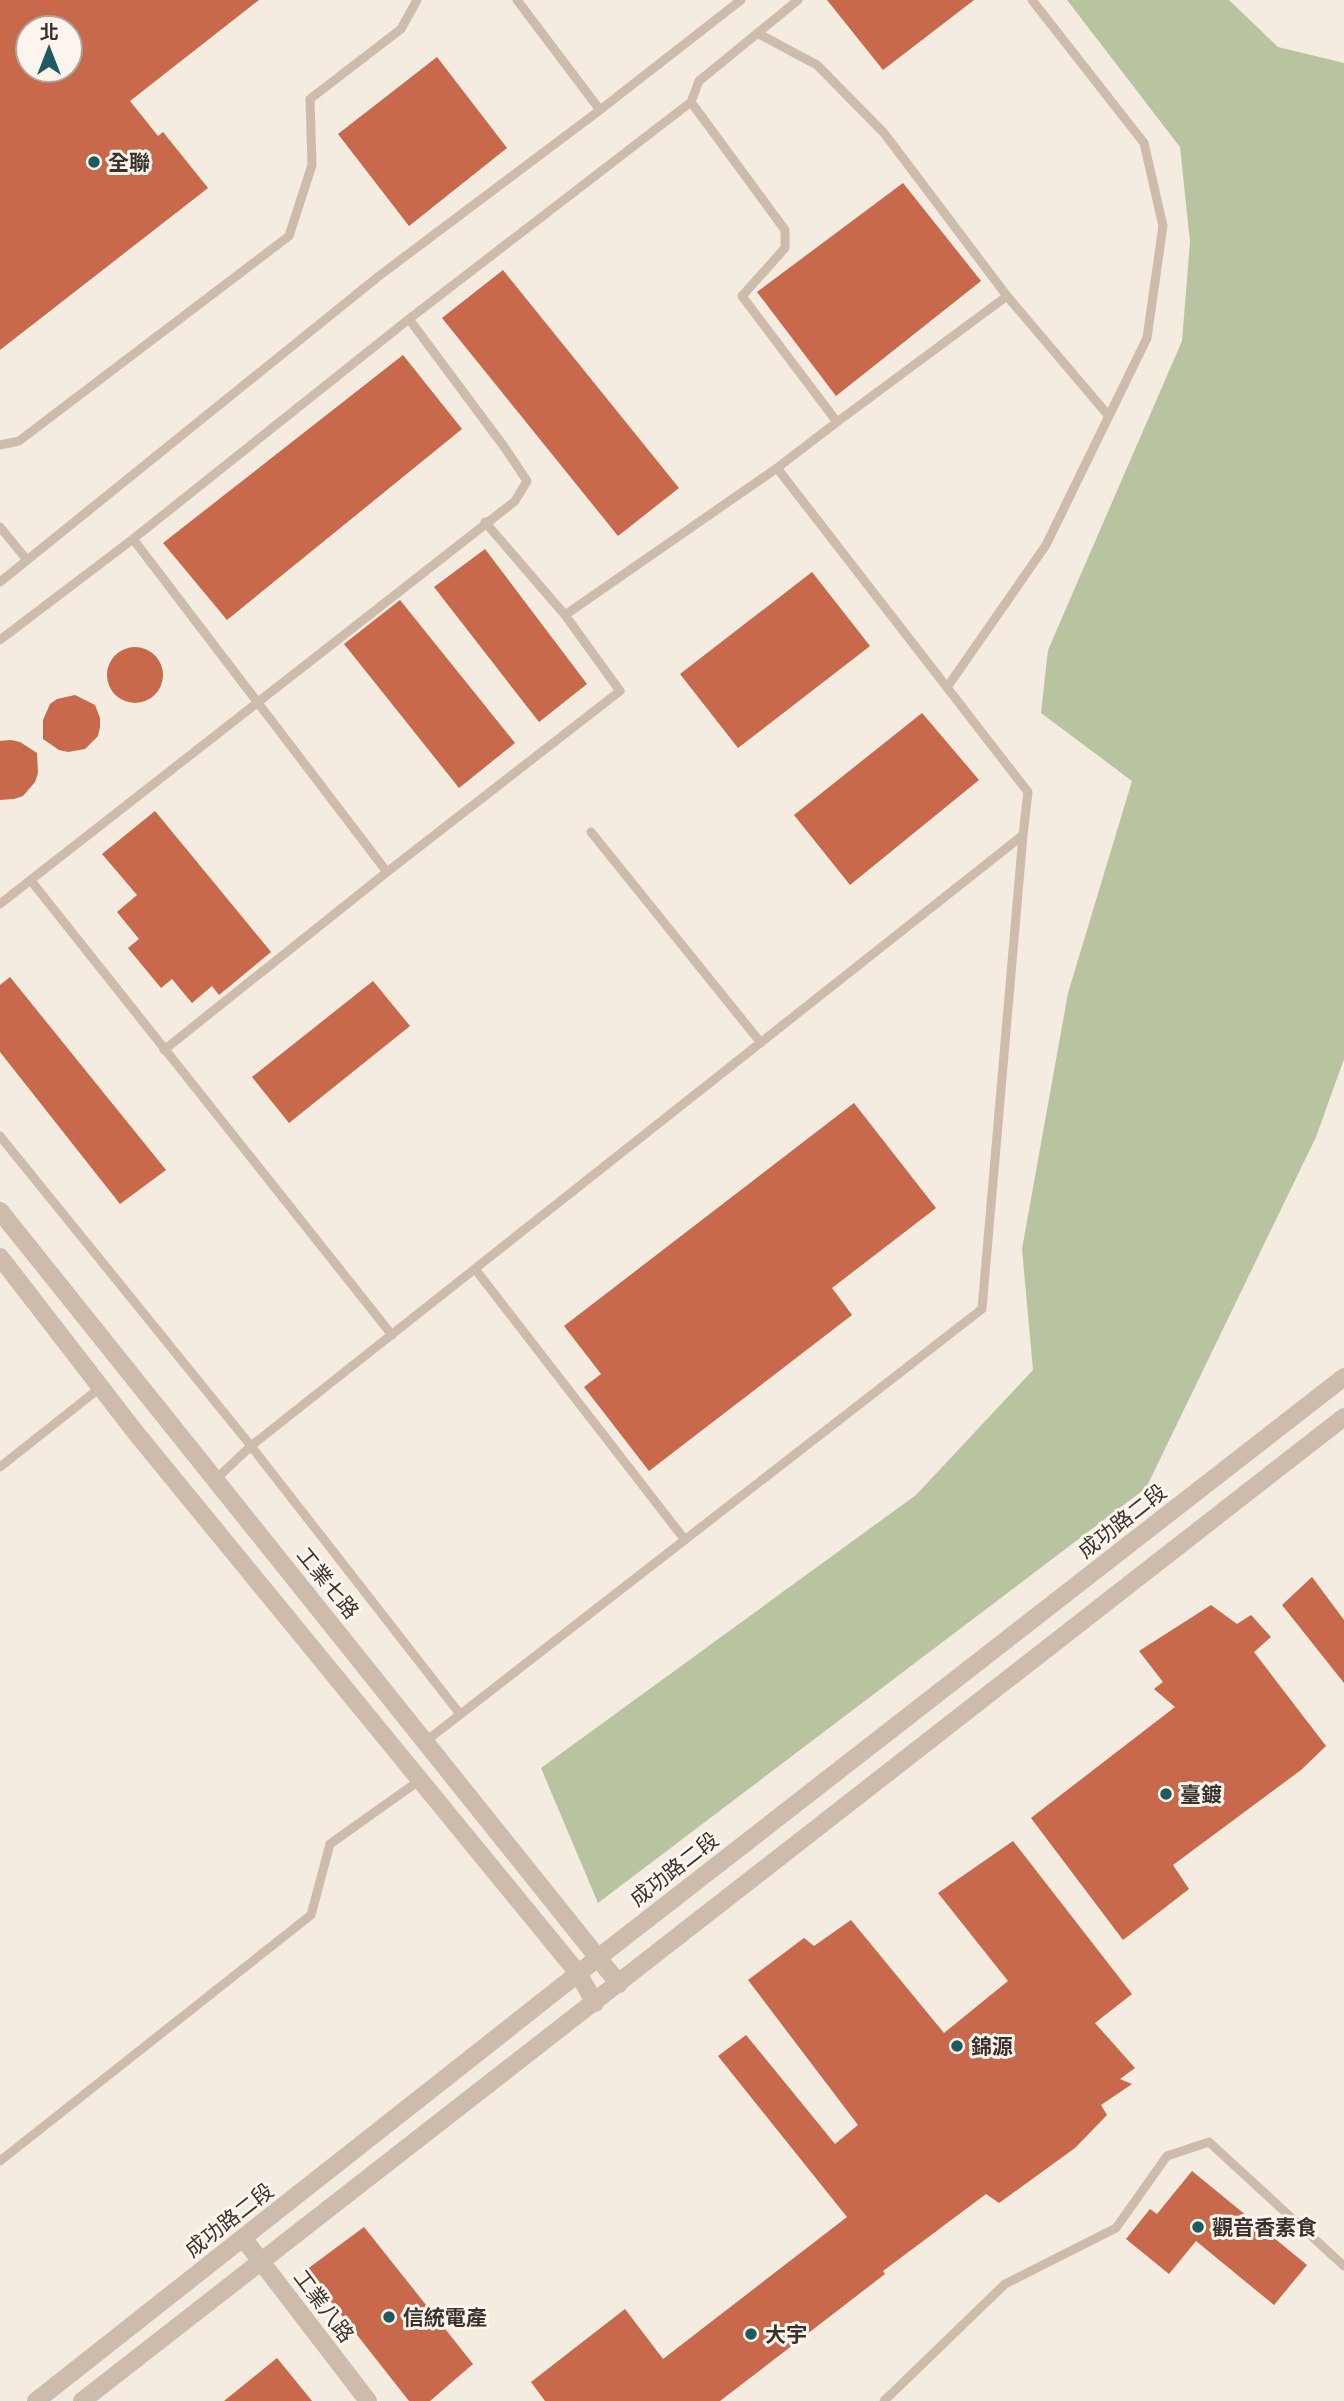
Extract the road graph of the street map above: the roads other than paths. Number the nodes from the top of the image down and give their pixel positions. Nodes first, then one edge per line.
1 (417, 0) edge
2 (517, 0) edge
3 (741, 0) edge
4 (799, 0) edge
5 (1032, 0) edge
6 (757, 33) junction
7 (691, 102) junction
8 (600, 110) junction
9 (1007, 296) junction
10 (409, 319) junction
11 (1108, 415) junction
12 (837, 422) junction
13 (0, 445) edge
14 (777, 468) junction
15 (485, 522) junction
16 (0, 527) edge
17 (133, 539) junction
18 (27, 560) junction
19 (0, 582) edge
20 (565, 615) junction
21 (0, 640) edge
22 (948, 686) junction
23 (259, 703) junction
24 (591, 832) dead end
25 (1023, 835) junction
26 (387, 872) junction
27 (32, 882) junction
28 (0, 904) edge
29 (761, 1043) junction
30 (164, 1050) junction
31 (0, 1136) edge
32 (0, 1211) edge
33 (0, 1256) edge
34 (475, 1269) junction
35 (392, 1335) junction
36 (1344, 1377) edge
37 (101, 1387) junction
38 (1344, 1417) edge
39 (251, 1446) junction
40 (0, 1467) edge
41 (215, 1480) junction
42 (685, 1539) junction
43 (460, 1714) junction
44 (426, 1741) junction
45 (420, 1780) junction
46 (599, 1957) junction
47 (578, 1973) junction
48 (620, 1984) junction
49 (595, 2003) junction
50 (0, 2161) edge
51 (243, 2238) junction
52 (261, 2261) junction
53 (1344, 2266) edge
54 (36, 2401) edge
55 (82, 2401) edge
56 (368, 2401) edge
57 (884, 2401) edge

1 - 13 lane
2 - 8 lane
3 - 8 lane
4 - 6 lane
5 - 11 lane
6 - 7 lane
6 - 9 lane
7 - 10 lane
7 - 12 lane
8 - 18 lane
9 - 11 lane
9 - 12 lane
10 - 15 lane
10 - 17 lane
11 - 22 lane
12 - 14 lane
14 - 20 lane
14 - 22 lane
15 - 20 lane
15 - 23 lane
16 - 18 lane
17 - 21 lane
17 - 23 lane
18 - 19 lane
20 - 26 lane
22 - 25 lane
23 - 26 lane
23 - 27 lane
24 - 29 lane
25 - 29 lane
25 - 42 lane
26 - 30 lane
27 - 28 lane
27 - 30 lane
29 - 34 lane
30 - 35 lane
31 - 39 lane
32 - 41 street, 工業七路
33 - 37 street
34 - 35 lane
34 - 42 lane
35 - 39 lane
36 - 46 street, 成功路二段
37 - 40 lane
37 - 45 street
38 - 48 street
39 - 41 lane
39 - 43 lane
41 - 44 street, 工業七路
42 - 43 lane
43 - 44 lane
44 - 46 street, 工業七路
45 - 47 street
45 - 50 lane
46 - 47 street, 成功路二段
46 - 48 street, 工業七路
47 - 49 street
47 - 51 street, 成功路二段
48 - 49 street
49 - 52 street
51 - 52 street, 工業八路
51 - 54 street, 成功路二段
52 - 55 street
52 - 56 street, 工業八路
53 - 57 lane

